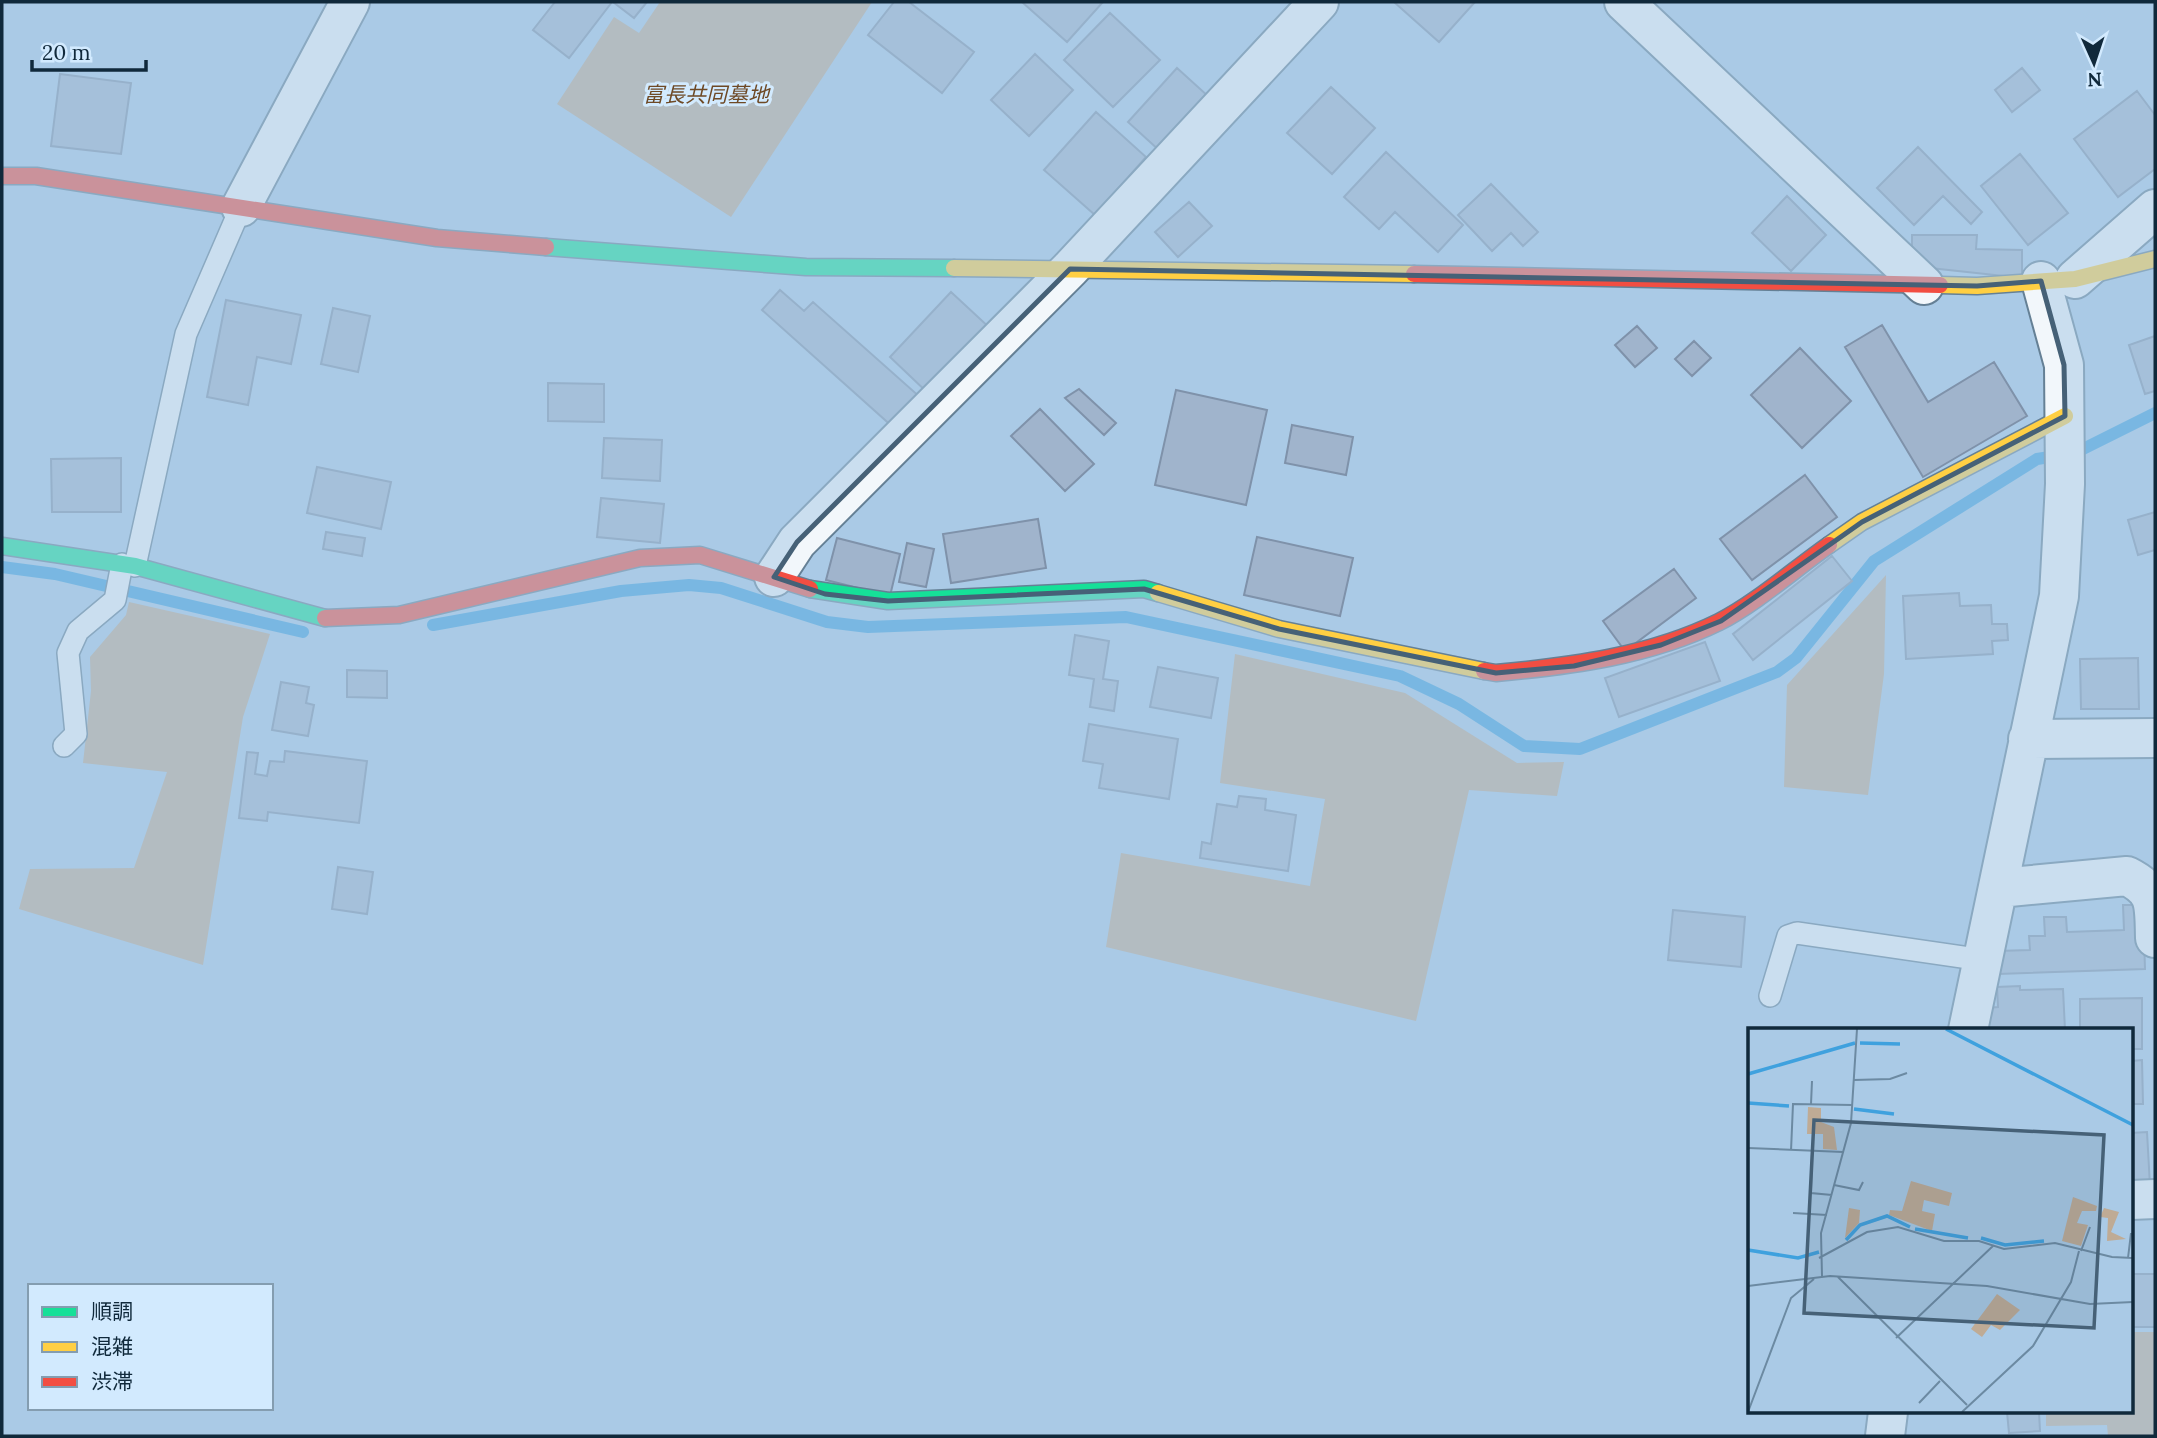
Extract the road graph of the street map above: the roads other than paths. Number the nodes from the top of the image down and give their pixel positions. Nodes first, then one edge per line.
1 (350, 2) edge
2 (1319, 2) edge
3 (1624, 2) edge
4 (2, 176) edge
5 (242, 207) junction
6 (2155, 209) edge
7 (2155, 259) edge
8 (1070, 269) junction
9 (2058, 280) junction
10 (1924, 285) junction
11 (2065, 425) junction
12 (2, 546) edge
13 (126, 565) junction
14 (774, 577) junction
15 (2155, 737) edge
16 (2028, 739) junction
17 (64, 746) dead end
18 (1999, 888) junction
19 (2155, 938) edge
20 (1983, 960) junction
21 (1770, 996) dead end
22 (1968, 1028) edge
23 (2155, 1199) edge
24 (2132, 1200) edge
25 (1888, 1414) edge
26 (1885, 1436) edge

1 - 5 street
2 - 8 street
3 - 10 street
4 - 5 street
5 - 8 street
5 - 13 lane
6 - 9 street
7 - 9 street
8 - 10 street
8 - 14 street
9 - 10 street
9 - 11 street
11 - 14 street
11 - 16 street
12 - 13 street
13 - 14 street
13 - 17 lane
15 - 16 street
16 - 18 street
18 - 19 street
18 - 20 street
20 - 21 lane
20 - 22 street
23 - 24 street
25 - 26 street

